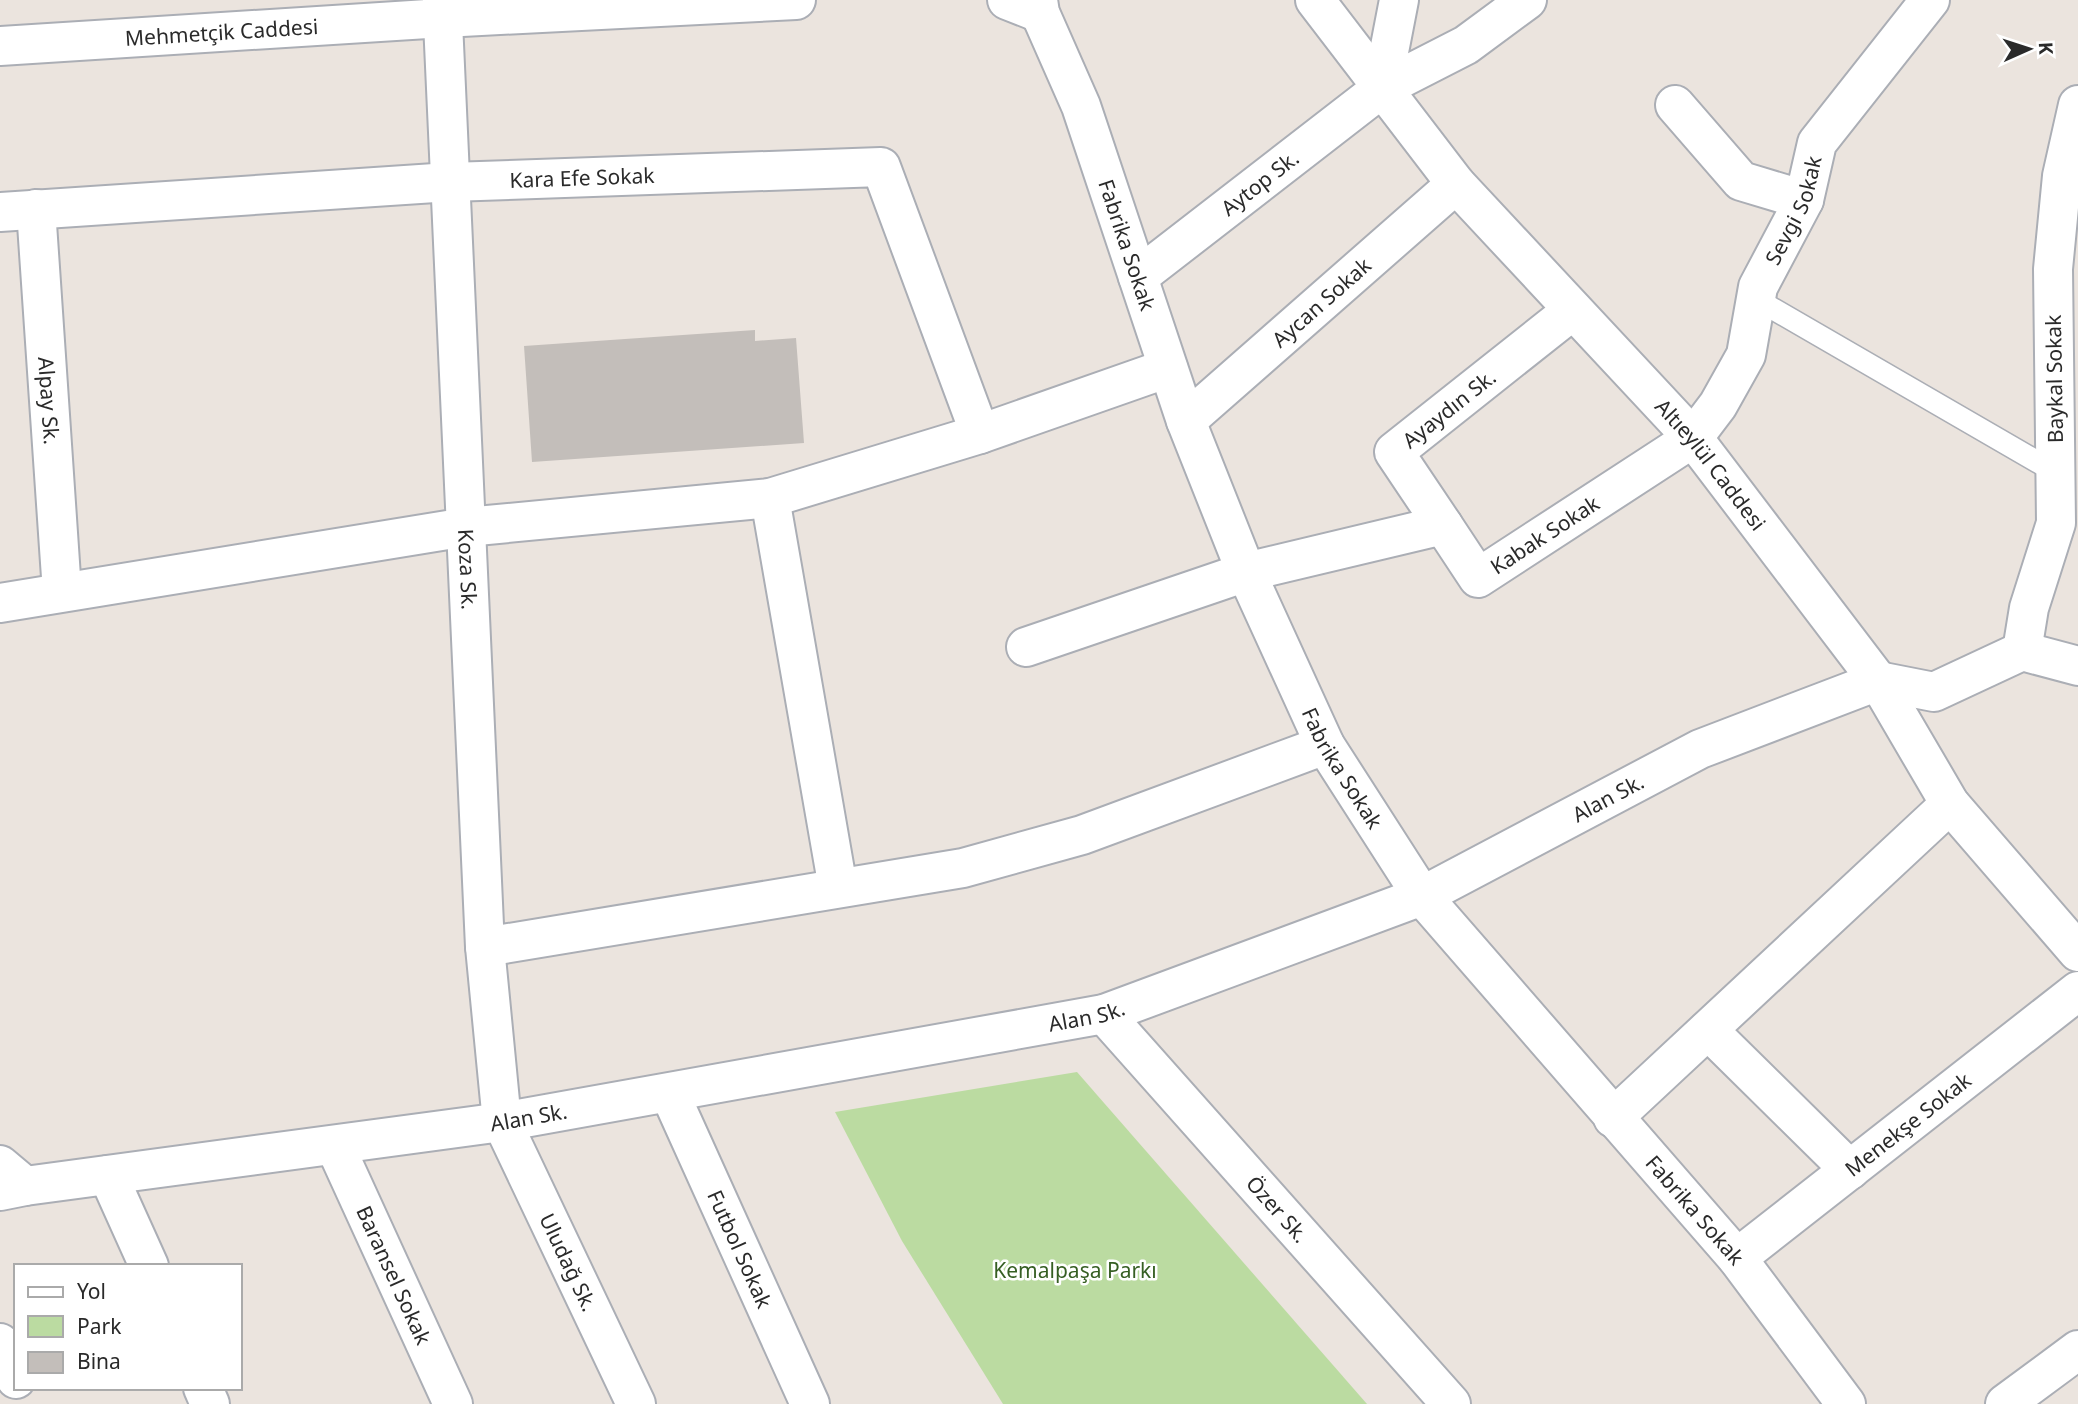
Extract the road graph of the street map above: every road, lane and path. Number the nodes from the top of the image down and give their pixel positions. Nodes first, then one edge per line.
1 (796, 0) edge
2 (1315, 0) edge
3 (1399, 0) edge
4 (1527, 0) edge
5 (1930, 0) edge
6 (1034, 3) edge
7 (443, 9) edge
8 (0, 46) edge
9 (1382, 88) junction
10 (1675, 105) dead end
11 (2078, 105) edge
12 (450, 181) junction
13 (1456, 184) junction
14 (1804, 201) junction
15 (18, 211) edge
16 (1138, 277) junction
17 (1756, 299) junction
18 (1573, 310) junction
19 (1168, 368) junction
20 (1186, 421) junction
21 (980, 434) junction
22 (1693, 438) junction
23 (2055, 472) junction
24 (769, 498) junction
25 (2067, 520) edge
26 (1443, 525) junction
27 (466, 527) junction
28 (1246, 572) junction
29 (62, 593) junction
30 (0, 603) edge
31 (1026, 647) dead end
32 (2022, 650) junction
33 (2078, 666) edge
34 (1878, 681) junction
35 (1325, 745) junction
36 (1950, 804) junction
37 (838, 888) junction
38 (1422, 896) junction
39 (485, 947) junction
40 (2078, 952) edge
41 (2078, 991) edge
42 (1104, 1014) junction
43 (1708, 1030) junction
44 (670, 1094) junction
45 (1613, 1118) junction
46 (502, 1122) junction
47 (335, 1146) junction
48 (1850, 1170) junction
49 (108, 1175) junction
50 (8, 1181) edge
51 (1737, 1258) junction
52 (148, 1264) edge
53 (0, 1343) edge
54 (2078, 1350) edge
55 (14, 1374) edge
56 (453, 1404) edge
57 (636, 1404) edge
58 (810, 1404) edge
59 (1451, 1404) edge
60 (1846, 1404) edge
61 (2005, 1404) edge

1 - 7 street, Mehmetçik Caddesi
2 - 9 street, Altıeylül Caddesi
3 - 9 street
4 - 9 street, Aytop Sk.
5 - 14 street, Sevgi Sokak
6 - 16 street, Fabrika Sokak
7 - 8 street, Mehmetçik Caddesi
7 - 12 street, Koza Sk.
9 - 13 street, Altıeylül Caddesi
9 - 16 street, Aytop Sk.
10 - 14 street
11 - 23 street, Baykal Sokak
12 - 15 street, Kara Efe Sokak
12 - 21 street, Kara Efe Sokak
12 - 27 street, Koza Sk.
13 - 18 street, Altıeylül Caddesi
13 - 20 street, Aycan Sokak
14 - 17 street, Sevgi Sokak
15 - 29 street, Alpay Sk.
16 - 19 street, Fabrika Sokak
17 - 22 street, Sevgi Sokak
17 - 23 lane
18 - 22 street, Altıeylül Caddesi
18 - 26 street, Ayaydın Sk.
19 - 20 street, Fabrika Sokak
19 - 21 street
20 - 28 street, Fabrika Sokak
21 - 24 street
22 - 26 street, Kabak Sokak
22 - 34 street, Altıeylül Caddesi
23 - 25 street, Baykal Sokak
24 - 27 street
24 - 37 street
25 - 32 street, Baykal Sokak
26 - 28 street
27 - 29 street
27 - 39 street, Koza Sk.
28 - 31 street
28 - 35 street, Fabrika Sokak
29 - 30 street
32 - 33 street
32 - 34 street
34 - 36 street, Altıeylül Caddesi
34 - 38 street, Alan Sk.
35 - 37 street
35 - 38 street, Fabrika Sokak
36 - 40 street, Altıeylül Caddesi
36 - 43 street
37 - 39 street
38 - 42 street, Alan Sk.
38 - 45 street, Fabrika Sokak
39 - 46 street, Koza Sk.
41 - 48 street, Menekşe Sokak
42 - 44 street, Alan Sk.
42 - 59 street, Özer Sk.
43 - 45 street
43 - 48 street
44 - 46 street, Alan Sk.
44 - 58 street, Futbol Sokak
45 - 51 street, Fabrika Sokak
46 - 47 street, Alan Sk.
46 - 57 street, Uludağ Sk.
47 - 49 street, Alan Sk.
47 - 56 street, Baransel Sokak
48 - 51 street, Menekşe Sokak
49 - 50 street, Alan Sk.
49 - 52 street
51 - 60 street, Fabrika Sokak
53 - 55 street
54 - 61 street

